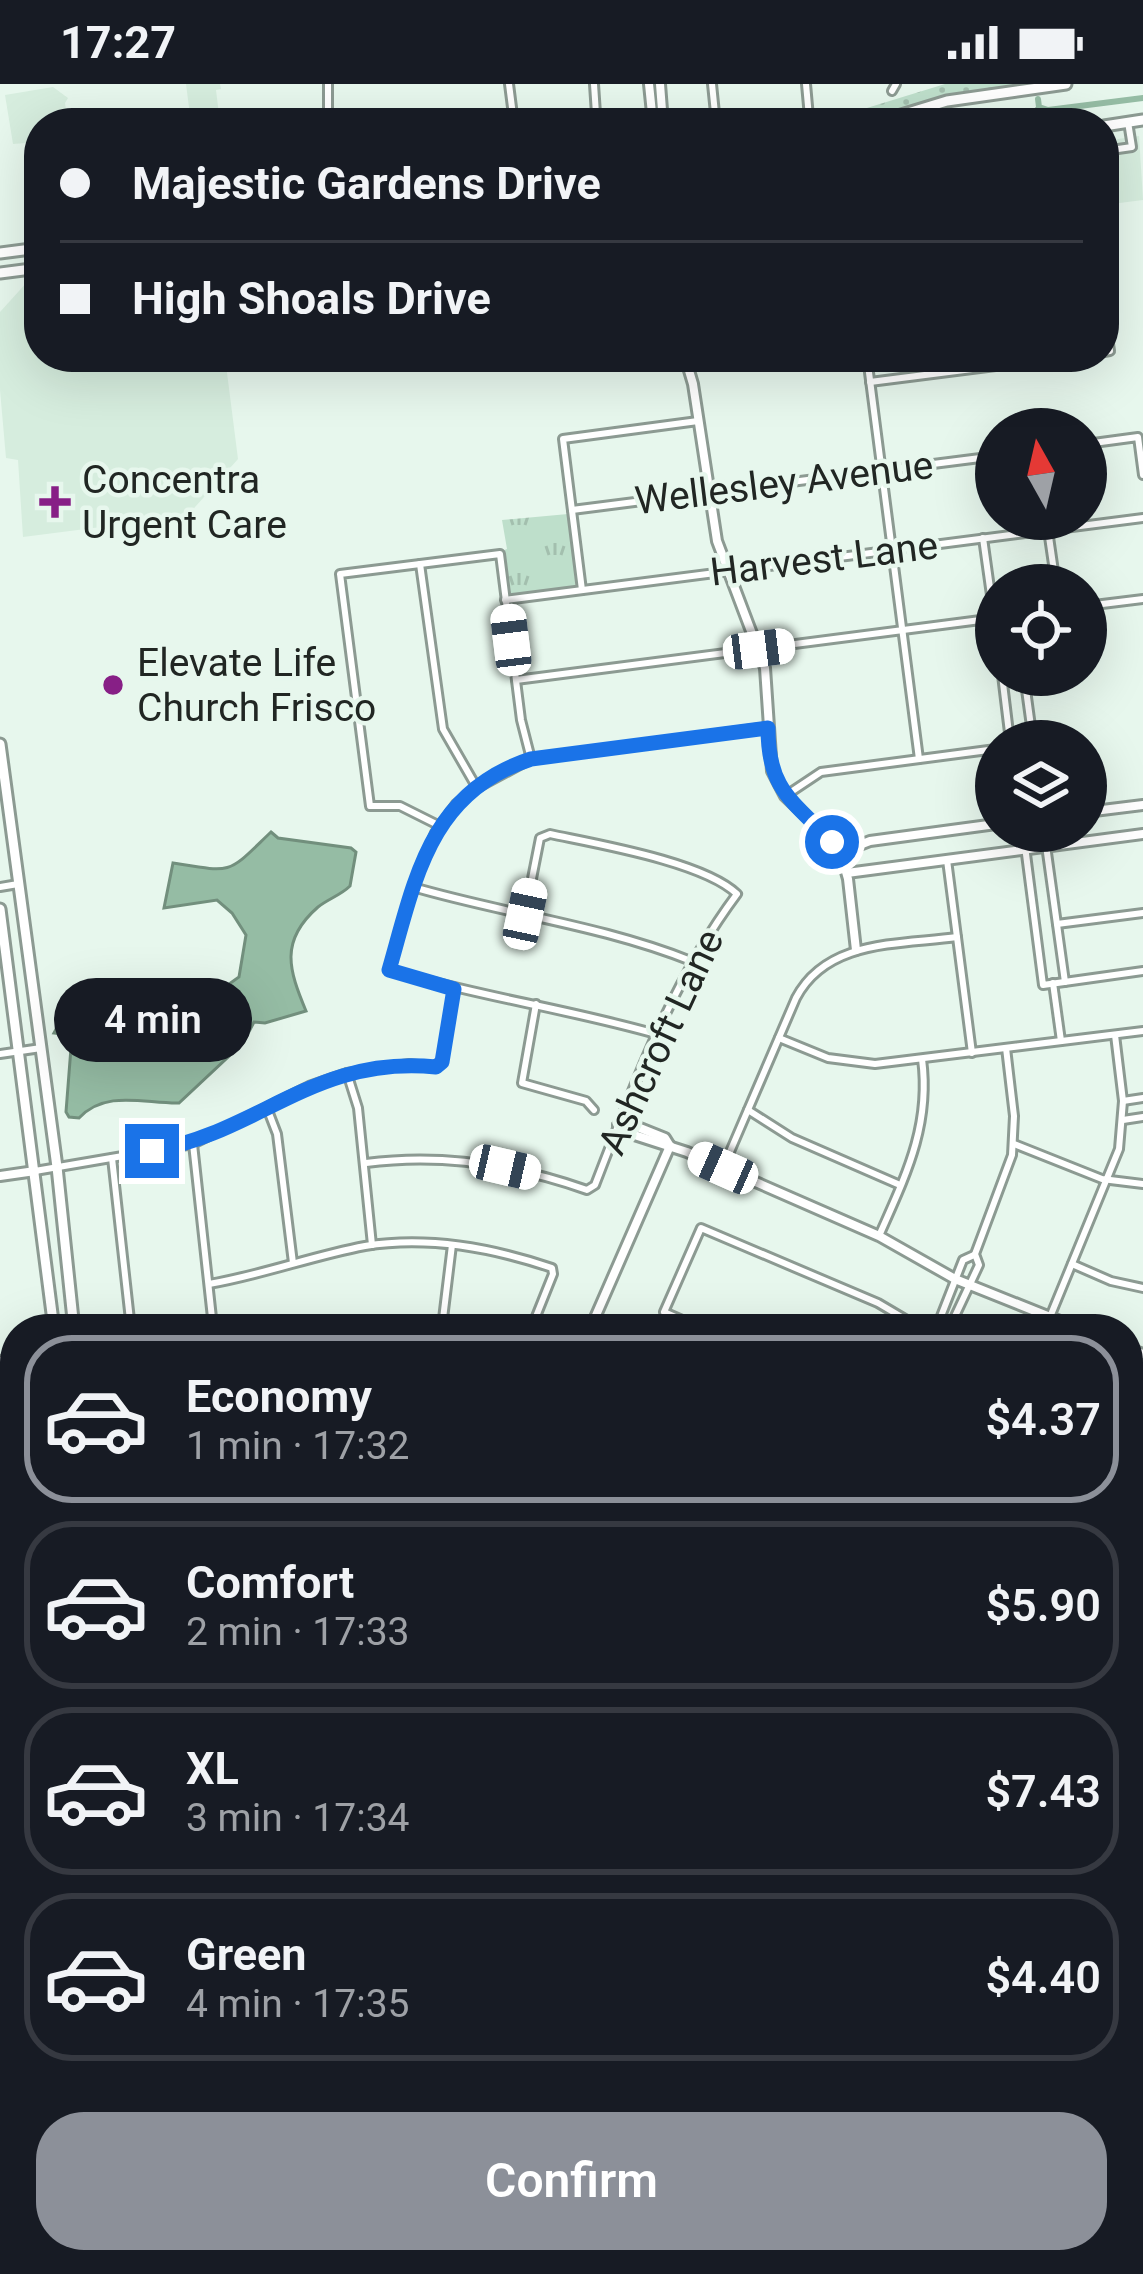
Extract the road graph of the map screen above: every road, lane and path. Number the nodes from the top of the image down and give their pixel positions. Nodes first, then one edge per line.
1 (1066, 84) edge
2 (924, 108) edge
3 (1143, 120) edge
4 (1128, 122) junction
5 (1119, 123) edge
6 (1119, 149) edge
7 (690, 372) edge
8 (869, 372) edge
9 (948, 372) edge
10 (870, 382) junction
11 (698, 421) junction
12 (1107, 441) edge
13 (975, 458) edge
14 (882, 470) junction
15 (1143, 475) edge
16 (708, 493) junction
17 (572, 510) junction
18 (1143, 518) edge
19 (1107, 523) edge
20 (975, 539) edge
21 (892, 550) junction
22 (420, 564) junction
23 (726, 572) junction
24 (582, 590) junction
25 (1143, 599) edge
26 (506, 600) junction
27 (1107, 603) edge
28 (975, 621) edge
29 (902, 630) junction
30 (759, 649) junction
31 (516, 680) junction
32 (768, 728) junction
33 (0, 745) edge
34 (975, 752) edge
35 (531, 759) junction
36 (919, 759) junction
37 (2, 784) edge
38 (477, 788) junction
39 (785, 796) junction
40 (1143, 805) edge
41 (1107, 809) edge
42 (440, 826) junction
43 (975, 827) edge
44 (1143, 834) edge
45 (1107, 839) edge
46 (1009, 852) edge
47 (1025, 852) edge
48 (1048, 852) edge
49 (839, 853) junction
50 (947, 860) junction
51 (847, 873) junction
52 (18, 884) junction
53 (0, 887) edge
54 (413, 887) junction
55 (0, 909) edge
56 (1143, 913) edge
57 (525, 914) junction
58 (1057, 924) junction
59 (957, 937) junction
60 (856, 950) junction
61 (691, 961) junction
62 (1143, 971) edge
63 (1065, 982) junction
64 (1048, 984) junction
65 (454, 989) junction
66 (34, 1003) junction
67 (536, 1004) junction
68 (13, 1006) junction
69 (1143, 1030) edge
70 (656, 1034) junction
71 (1115, 1034) junction
72 (779, 1038) junction
73 (1061, 1041) junction
74 (41, 1048) junction
75 (1006, 1048) junction
76 (19, 1052) junction
77 (972, 1053) junction
78 (0, 1054) edge
79 (922, 1059) junction
80 (347, 1073) junction
81 (1143, 1098) edge
82 (1124, 1101) junction
83 (266, 1107) junction
84 (594, 1110) dead end
85 (748, 1110) junction
86 (1143, 1118) edge
87 (1124, 1120) junction
88 (618, 1125) junction
89 (193, 1144) junction
90 (1013, 1144) junction
91 (670, 1146) junction
92 (112, 1158) junction
93 (365, 1163) junction
94 (57, 1167) junction
95 (723, 1168) junction
96 (35, 1172) junction
97 (0, 1176) edge
98 (1108, 1181) junction
99 (1143, 1184) edge
100 (901, 1185) junction
101 (879, 1236) junction
102 (372, 1245) junction
103 (452, 1245) junction
104 (975, 1254) junction
105 (293, 1263) junction
106 (1072, 1264) junction
107 (955, 1279) junction
108 (208, 1284) junction
109 (969, 1285) junction
110 (1143, 1288) edge
111 (52, 1314) edge
112 (72, 1314) edge
113 (128, 1314) edge
114 (211, 1314) edge
115 (444, 1314) edge
116 (537, 1314) edge
117 (597, 1314) edge
118 (669, 1314) edge
119 (897, 1314) edge
120 (942, 1314) edge
121 (956, 1314) edge
122 (1042, 1314) edge
123 (1050, 1314) edge

1 - 2 main road
3 - 4 main road
4 - 5 main road
4 - 6 street
7 - 11 street
8 - 10 street
9 - 10 street
10 - 14 street
11 - 16 street
11 - 17 street
12 - 15 street
13 - 14 street, Wellesley Avenue
14 - 16 street, Wellesley Avenue
14 - 21 street
16 - 17 street, Wellesley Avenue
16 - 23 street
17 - 24 street
18 - 19 street, Harvest Lane
20 - 21 street, Harvest Lane
21 - 23 street, Harvest Lane
21 - 29 street
22 - 26 street
22 - 38 street
22 - 42 street
23 - 24 street, Harvest Lane
23 - 30 street
24 - 26 street, Harvest Lane
25 - 27 street
26 - 31 street
28 - 29 street
29 - 30 street
29 - 36 street
30 - 31 street
30 - 32 street
31 - 35 street
32 - 35 street
32 - 39 street
33 - 37 main road
34 - 36 street
35 - 38 street
36 - 39 street
37 - 52 main road
38 - 42 street
39 - 49 street
40 - 41 street
42 - 54 street
43 - 49 street
44 - 45 street
46 - 50 street
47 - 64 street
48 - 58 street
49 - 51 street
50 - 51 street
50 - 59 street
51 - 60 street
52 - 53 street
52 - 66 main road
54 - 57 street
54 - 65 street
55 - 68 main road
56 - 58 street
57 - 61 street
57 - 61 street, Ashcroft Lane
58 - 63 street
59 - 60 street
59 - 77 street
60 - 72 street
61 - 70 street, Ashcroft Lane
62 - 63 street
63 - 64 street
64 - 73 street
65 - 67 street
65 - 80 street
66 - 68 main road
66 - 74 main road
67 - 70 street
67 - 84 street
68 - 76 main road
69 - 71 street
70 - 88 street, Ashcroft Lane
71 - 73 street
71 - 82 street
72 - 79 street
72 - 85 street
73 - 75 street
74 - 76 street
74 - 94 main road
75 - 77 street
75 - 90 street
76 - 78 street
76 - 96 main road
77 - 79 street
79 - 100 street
80 - 83 street
80 - 93 street
81 - 82 street
82 - 87 street
83 - 89 street
83 - 105 street
85 - 95 street
85 - 100 street
86 - 87 street
87 - 98 street
88 - 91 street
88 - 93 street, Ashcroft Lane
89 - 92 street
89 - 108 street
90 - 98 street
90 - 104 street
91 - 95 street
91 - 117 street
92 - 94 street
92 - 113 street
93 - 102 street
94 - 96 street
94 - 112 main road
95 - 101 street
96 - 97 street
96 - 111 main road
98 - 99 street
98 - 106 street
100 - 101 street
101 - 107 street
102 - 103 street
102 - 105 street
103 - 115 street
103 - 116 street
104 - 107 street
104 - 109 street
105 - 108 street
106 - 110 street
106 - 123 street
107 - 109 street
107 - 120 street
108 - 114 street
109 - 121 street
109 - 122 street
118 - 119 street

